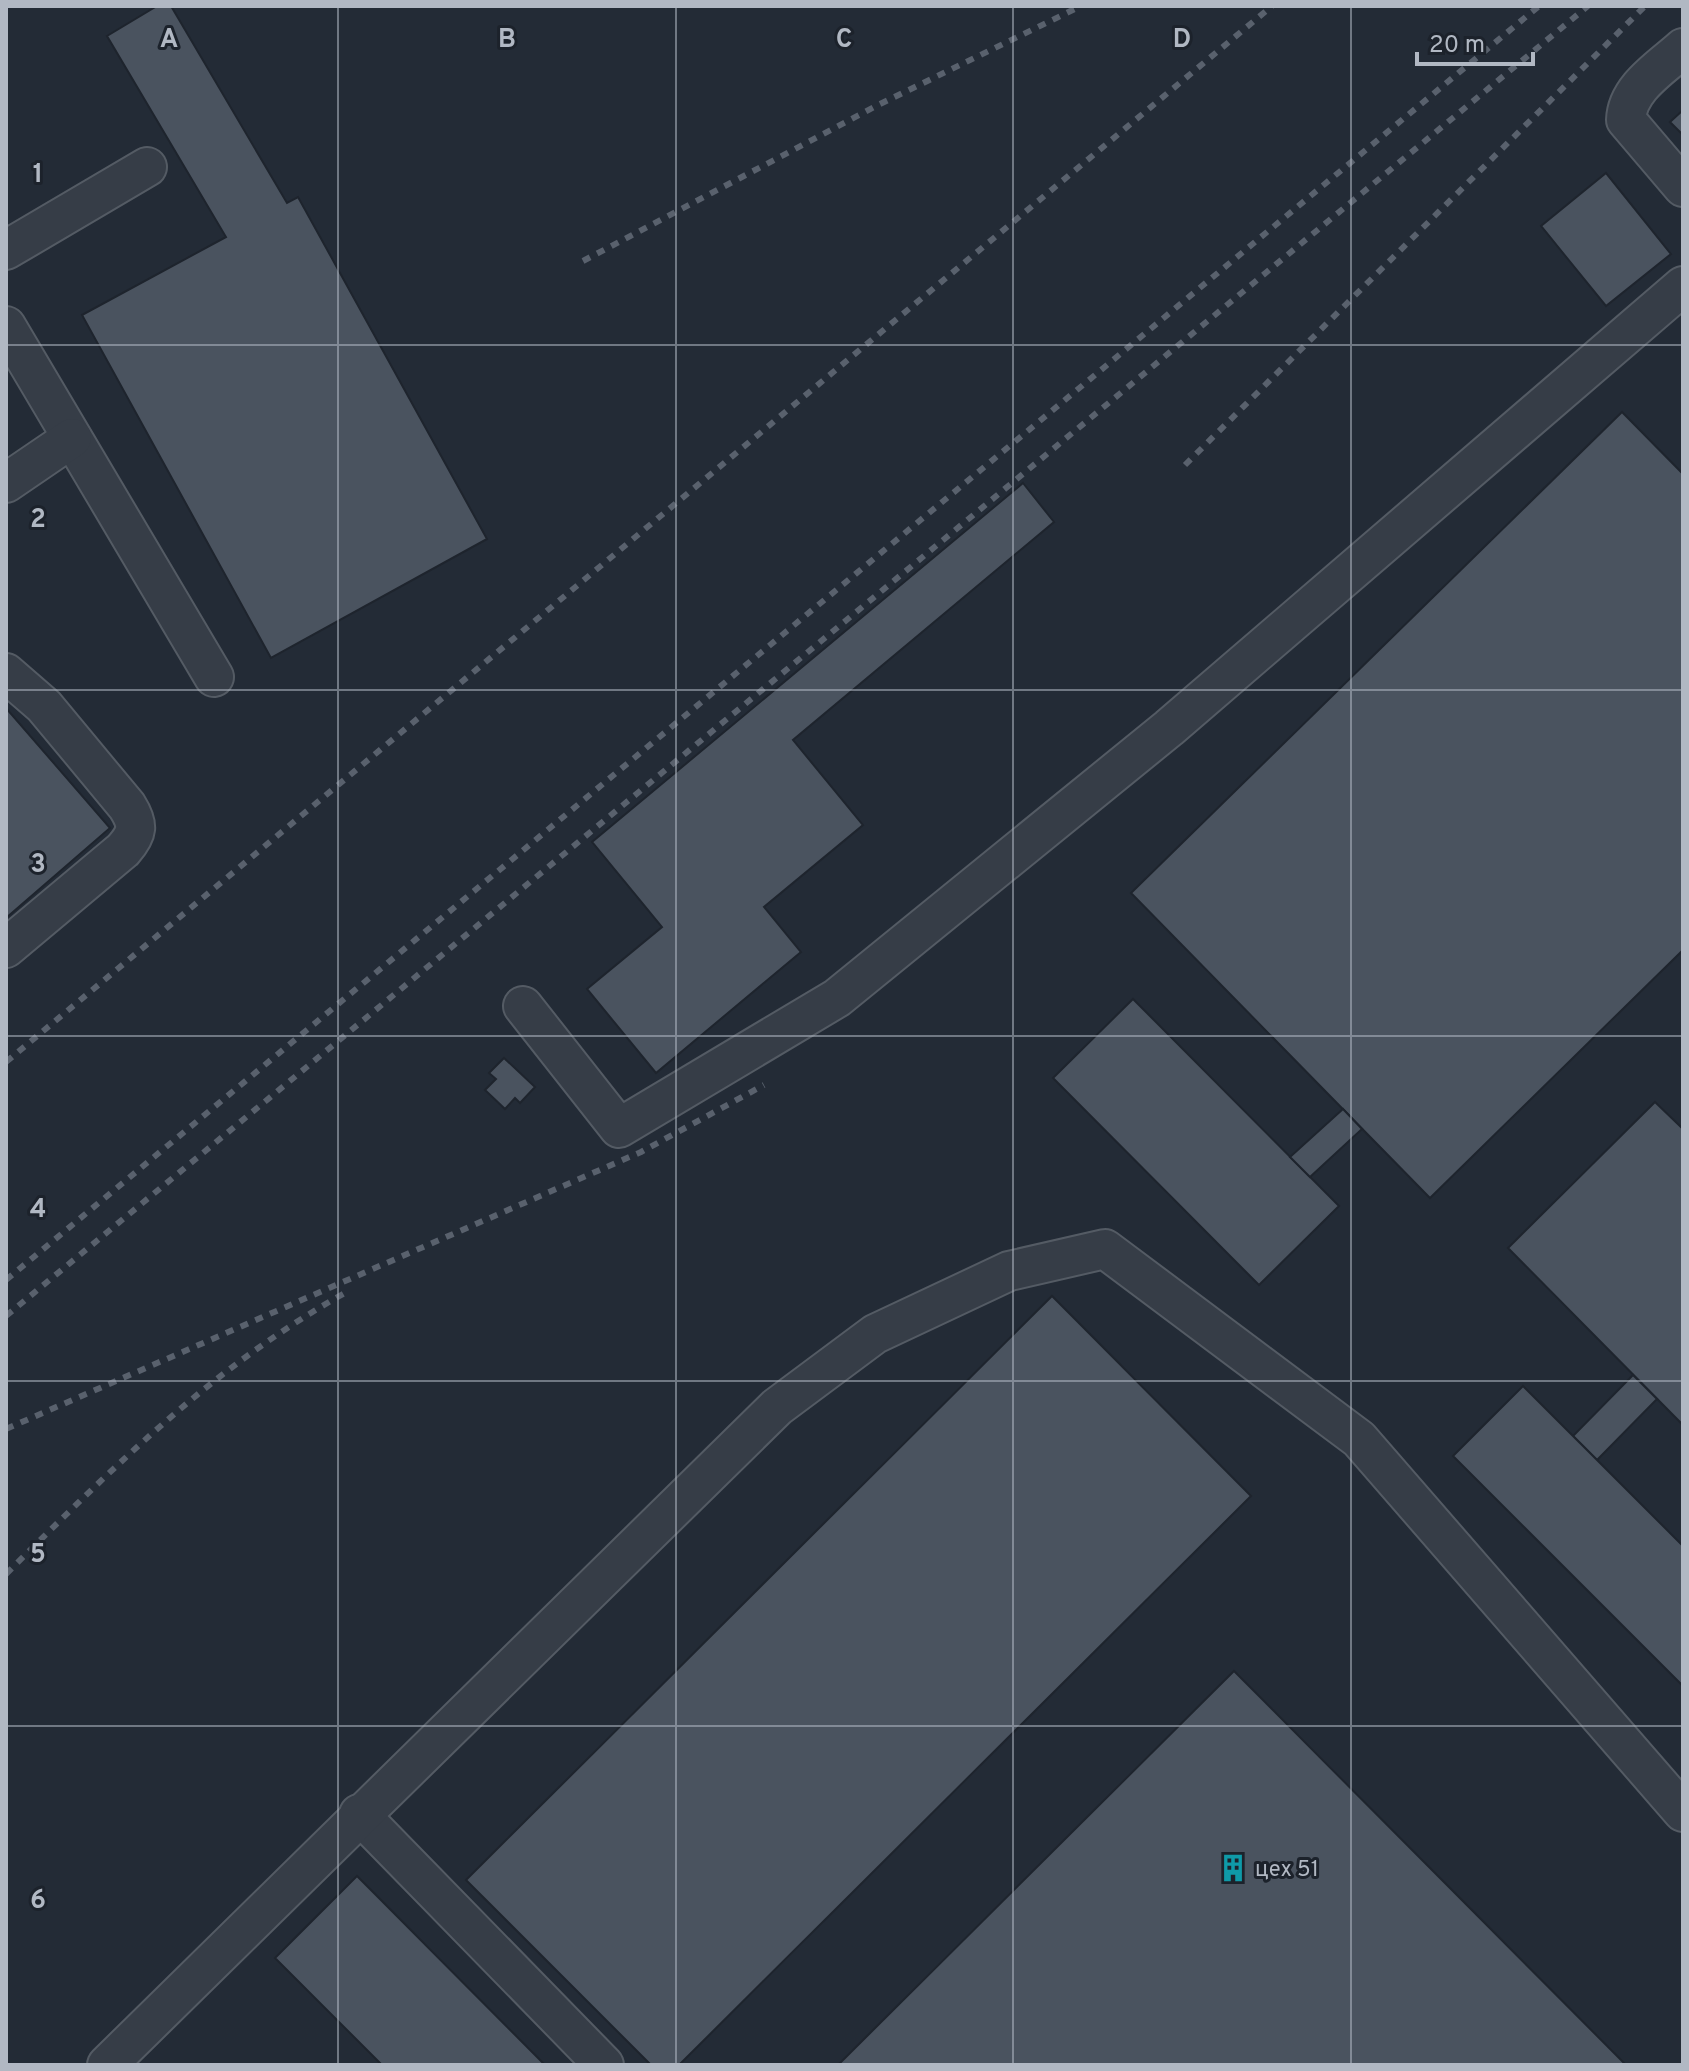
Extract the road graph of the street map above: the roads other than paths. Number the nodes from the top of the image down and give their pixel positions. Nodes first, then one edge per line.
1 (1683, 48) edge
2 (147, 167) dead end
3 (1683, 187) edge
4 (6, 250) edge
5 (1683, 286) edge
6 (6, 326) edge
7 (72, 438) junction
8 (6, 483) edge
9 (6, 673) edge
10 (214, 677) dead end
11 (6, 948) edge
12 (523, 1006) dead end
13 (1683, 1812) edge
14 (359, 1814) junction
15 (107, 2065) edge
16 (604, 2065) edge

1 - 3 lane
2 - 4 lane
5 - 12 lane
6 - 7 lane
7 - 8 lane
7 - 10 lane
9 - 11 lane
13 - 14 lane
14 - 15 lane
14 - 16 lane

